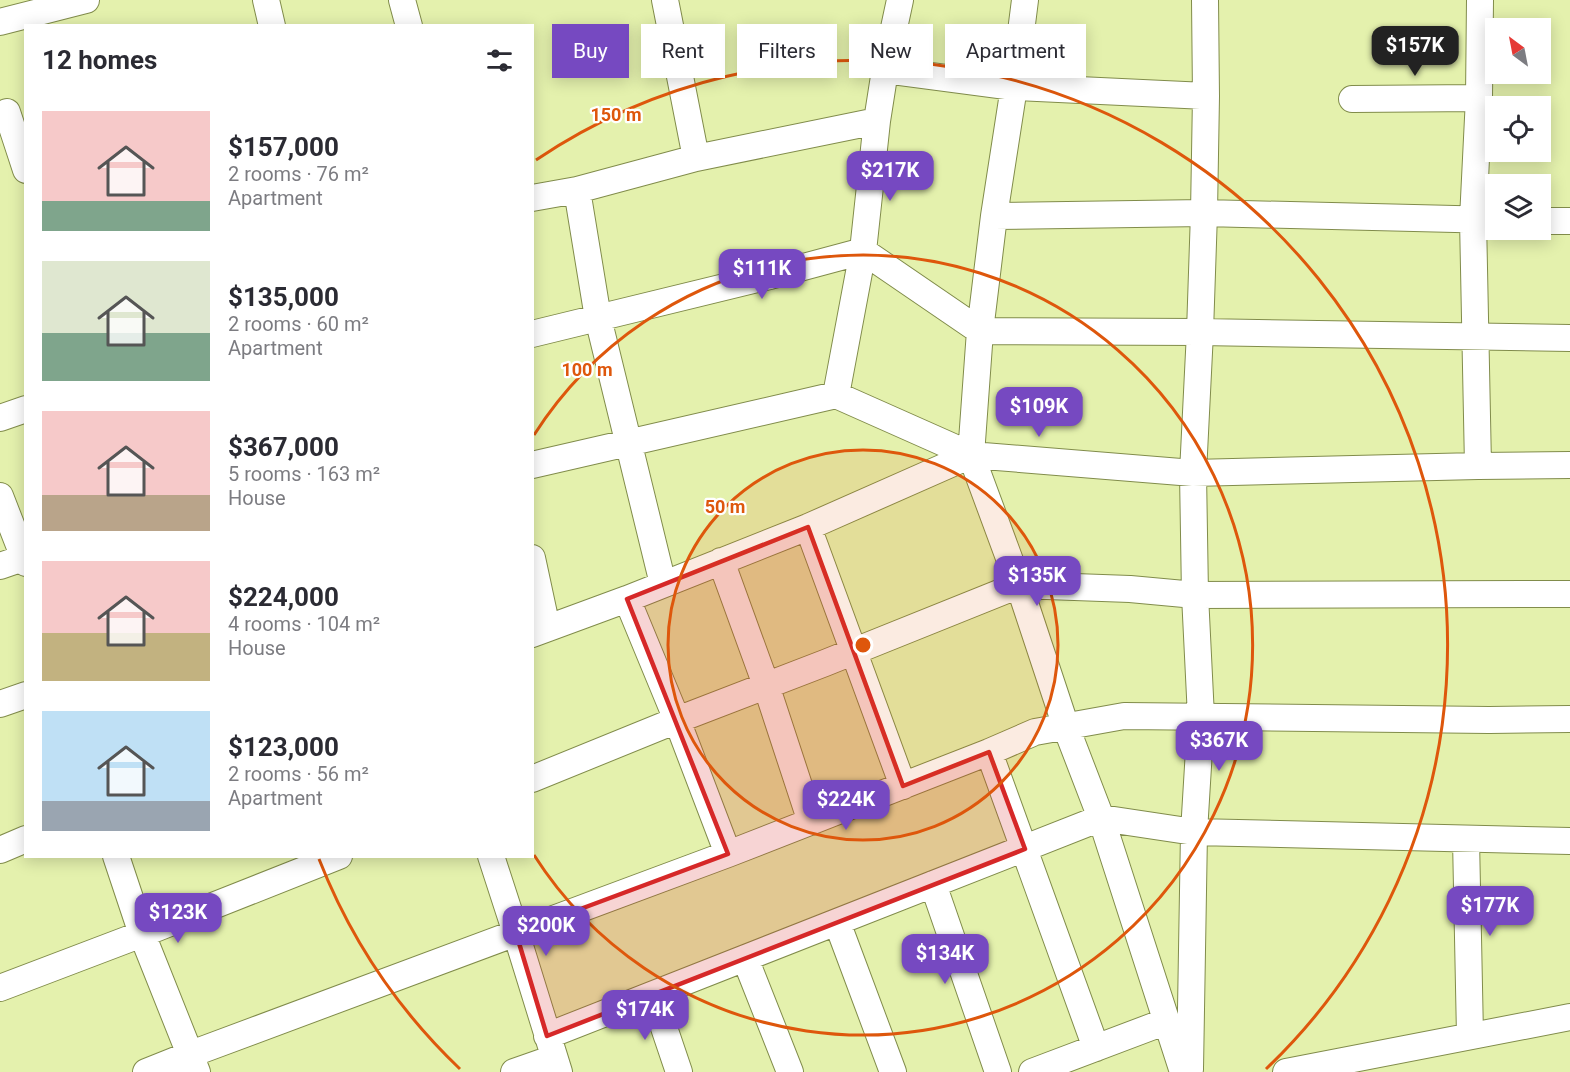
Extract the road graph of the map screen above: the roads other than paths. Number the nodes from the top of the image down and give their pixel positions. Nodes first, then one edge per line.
1 (86, 0) edge
2 (266, 0) edge
3 (402, 0) edge
4 (665, 0) edge
5 (900, 0) edge
6 (1025, 0) edge
7 (1205, 0) edge
8 (1480, 0) edge
9 (0, 22) edge
10 (272, 24) edge
11 (408, 24) edge
12 (895, 24) edge
13 (933, 76) edge
14 (884, 78) edge
15 (1014, 87) junction
16 (1206, 96) junction
17 (1479, 98) junction
18 (1352, 99) dead end
19 (11, 112) edge
20 (877, 121) junction
21 (696, 158) junction
22 (24, 162) edge
23 (576, 190) junction
24 (534, 198) edge
25 (1204, 213) junction
26 (994, 216) junction
27 (1484, 220) edge
28 (1551, 221) edge
29 (1570, 221) edge
30 (863, 251) junction
31 (598, 318) junction
32 (980, 331) junction
33 (1200, 332) junction
34 (534, 334) edge
35 (1474, 337) junction
36 (1570, 338) edge
37 (836, 395) junction
38 (24, 410) edge
39 (0, 418) edge
40 (628, 442) junction
41 (971, 454) junction
42 (534, 465) edge
43 (1478, 465) junction
44 (1570, 465) edge
45 (1193, 473) junction
46 (0, 496) edge
47 (808, 527) junction
48 (24, 556) edge
49 (24, 559) edge
50 (721, 561) junction
51 (0, 567) edge
52 (534, 576) edge
53 (663, 584) junction
54 (1019, 585) junction
55 (1570, 594) edge
56 (1195, 595) junction
57 (627, 600) junction
58 (540, 631) edge
59 (853, 651) junction
60 (766, 686) junction
61 (24, 696) edge
62 (0, 704) edge
63 (1201, 717) junction
64 (1570, 719) edge
65 (676, 720) junction
66 (1066, 726) junction
67 (989, 752) junction
68 (534, 778) edge
69 (903, 786) junction
70 (1101, 818) junction
71 (812, 822) junction
72 (1194, 832) junction
73 (1466, 839) junction
74 (24, 840) edge
75 (1570, 842) edge
76 (1025, 849) junction
77 (0, 850) edge
78 (728, 854) junction
79 (117, 858) edge
80 (334, 858) edge
81 (492, 858) edge
82 (933, 884) junction
83 (837, 922) junction
84 (516, 933) junction
85 (142, 934) junction
86 (745, 958) junction
87 (0, 988) edge
88 (652, 995) junction
89 (1570, 1017) edge
90 (1167, 1021) junction
91 (1470, 1036) junction
92 (1096, 1048) junction
93 (553, 1055) edge
94 (194, 1063) edge
95 (1043, 1070) edge
96 (146, 1072) edge
97 (514, 1072) edge
98 (679, 1072) edge
99 (790, 1072) edge
100 (893, 1072) edge
101 (998, 1072) edge
102 (1183, 1072) edge
103 (1190, 1072) edge
104 (1286, 1072) edge

1 - 9 street
2 - 10 street
3 - 11 street
4 - 21 street
5 - 12 street
6 - 15 street
7 - 16 street
8 - 17 street
13 - 15 street
14 - 20 street
15 - 16 street
15 - 26 street
16 - 25 street
17 - 18 street
17 - 27 street
19 - 22 street
20 - 21 street
20 - 30 street
21 - 23 street
23 - 24 street
23 - 31 street
25 - 26 street
25 - 27 street
25 - 33 street
26 - 32 street
27 - 35 street
28 - 29 street
30 - 31 street
30 - 32 street
30 - 37 street
31 - 34 street
31 - 40 street
32 - 33 street
32 - 41 street
33 - 35 street
33 - 45 street
35 - 36 street
35 - 43 street
37 - 40 street
37 - 41 street
38 - 39 street
40 - 42 street
40 - 53 street
41 - 45 street
41 - 47 street
41 - 54 street
43 - 44 street
43 - 45 street
45 - 56 street
46 - 48 street
47 - 50 street
47 - 59 street
49 - 51 street
50 - 53 street
50 - 60 street
52 - 58 street
53 - 57 street
54 - 56 street
54 - 59 street
54 - 66 street
55 - 56 street
56 - 63 street
57 - 58 street
57 - 65 street
59 - 60 street
59 - 69 street
60 - 65 street
60 - 71 street
61 - 62 street
63 - 64 street
63 - 66 street
63 - 72 street
65 - 68 street
65 - 78 street
66 - 67 street
66 - 70 street
67 - 69 street
67 - 76 street
69 - 71 street
70 - 72 street
70 - 76 street
70 - 90 street
71 - 78 street
72 - 73 street
72 - 103 street
73 - 75 street
73 - 91 street
74 - 77 street
76 - 82 street
76 - 92 street
78 - 84 street
79 - 85 street
80 - 85 street
81 - 84 street
82 - 83 street
82 - 101 street
83 - 86 street
83 - 100 street
84 - 93 street
84 - 94 street
85 - 87 street
85 - 94 street
86 - 88 street
86 - 99 street
88 - 93 street
88 - 98 street
89 - 91 street
90 - 92 street
90 - 102 street
91 - 104 street
92 - 95 street
93 - 97 street
94 - 96 street

